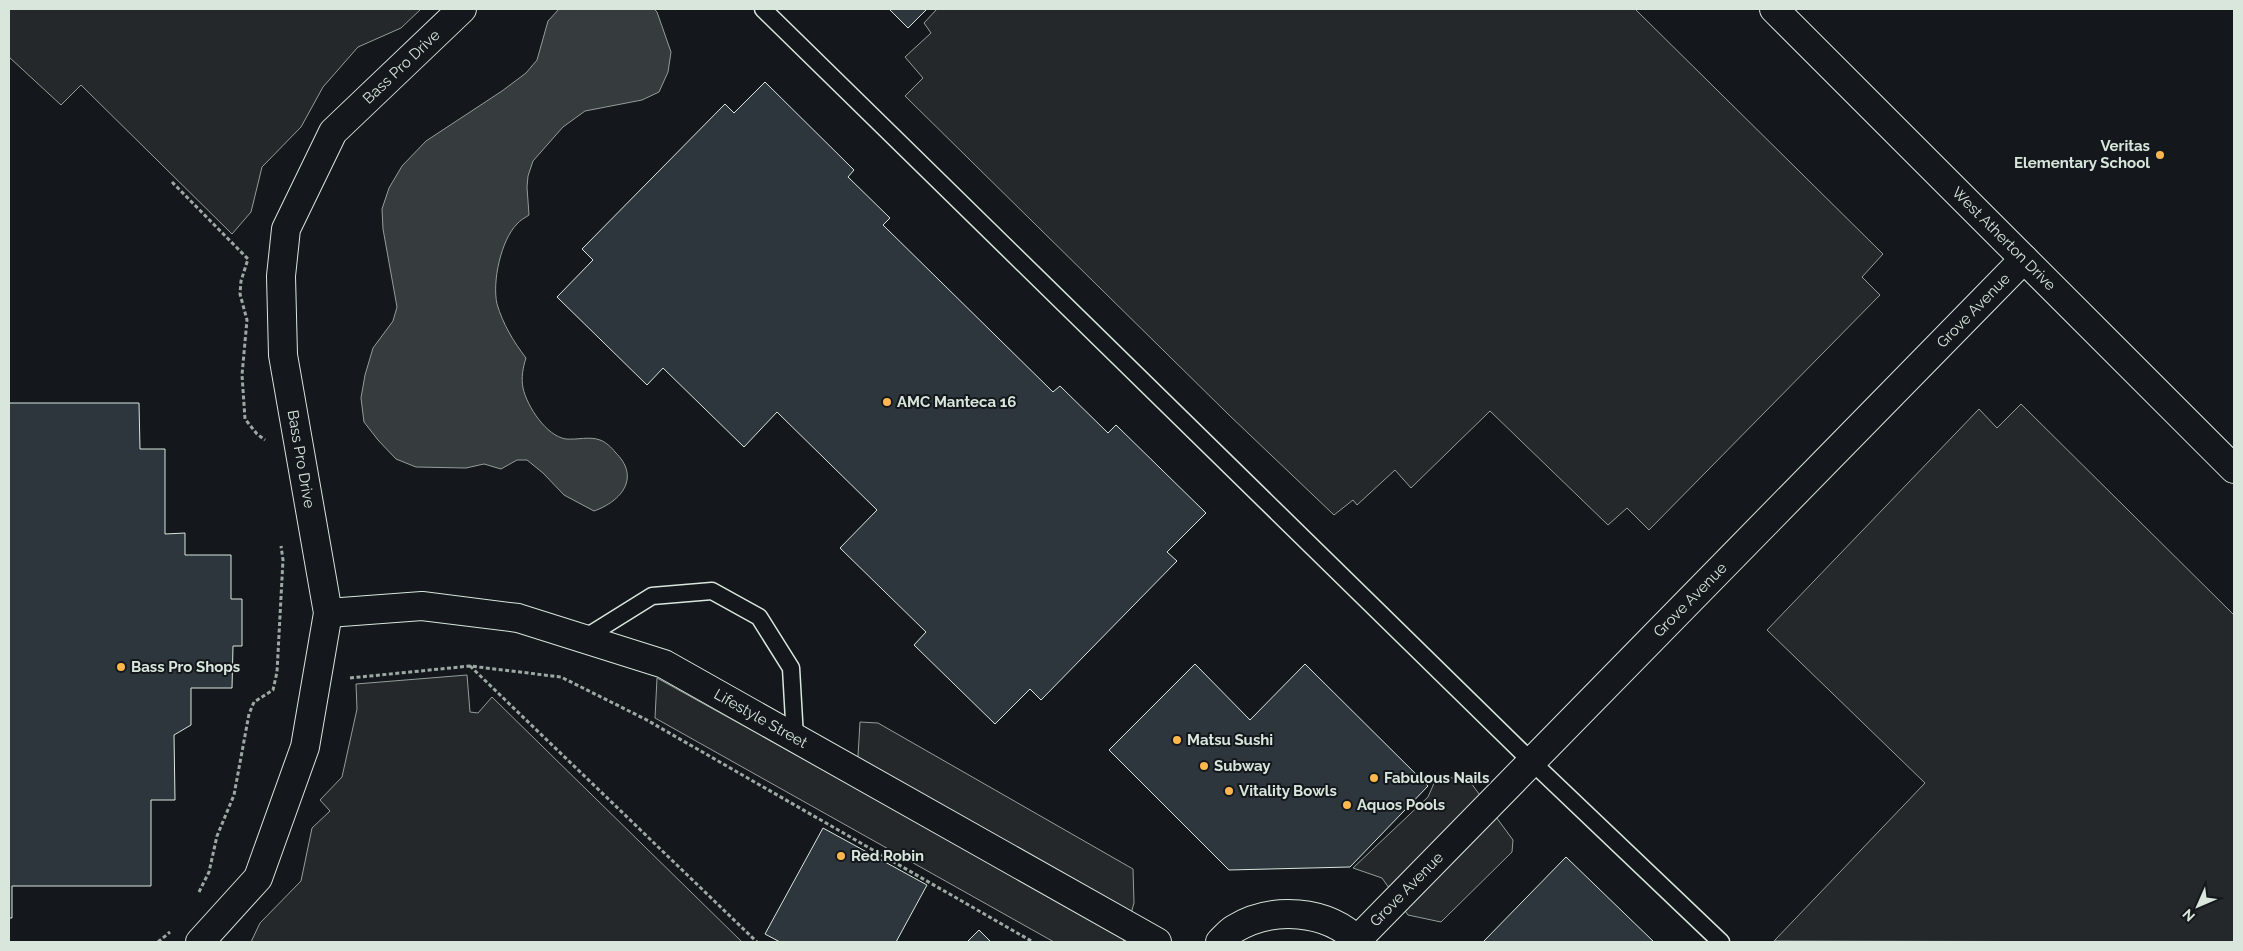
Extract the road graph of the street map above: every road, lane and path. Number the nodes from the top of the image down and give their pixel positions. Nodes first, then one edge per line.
1 (462, 9) edge
2 (764, 9) edge
3 (1774, 9) edge
4 (172, 182) dead end
5 (2024, 259) junction
6 (268, 442) dead end
7 (2234, 469) edge
8 (280, 541) dead end
9 (328, 613) junction
10 (583, 639) junction
11 (470, 666) junction
12 (277, 672) junction
13 (317, 677) junction
14 (796, 738) junction
15 (1532, 762) junction
16 (196, 898) dead end
17 (173, 929) dead end
18 (1358, 941) edge
19 (158, 942) edge
20 (200, 942) edge
21 (758, 942) edge
22 (1033, 942) edge
23 (1157, 942) edge
24 (1220, 942) edge
25 (1721, 942) edge

1 - 9 street, Bass Pro Drive
2 - 15 lane
3 - 5 street, West Atherton Drive
4 - 6 path
5 - 7 street, West Atherton Drive
5 - 15 street, Grove Avenue
8 - 12 path
9 - 10 street, Lifestyle Street
9 - 13 street, Bass Pro Drive
10 - 14 street, Lifestyle Street
10 - 14 lane
11 - 13 path
11 - 21 path
11 - 22 path
12 - 13 path
12 - 16 path
13 - 20 street, Bass Pro Drive
14 - 23 street, Lifestyle Street
15 - 18 street, Grove Avenue
15 - 25 lane
17 - 19 path
18 - 24 street

